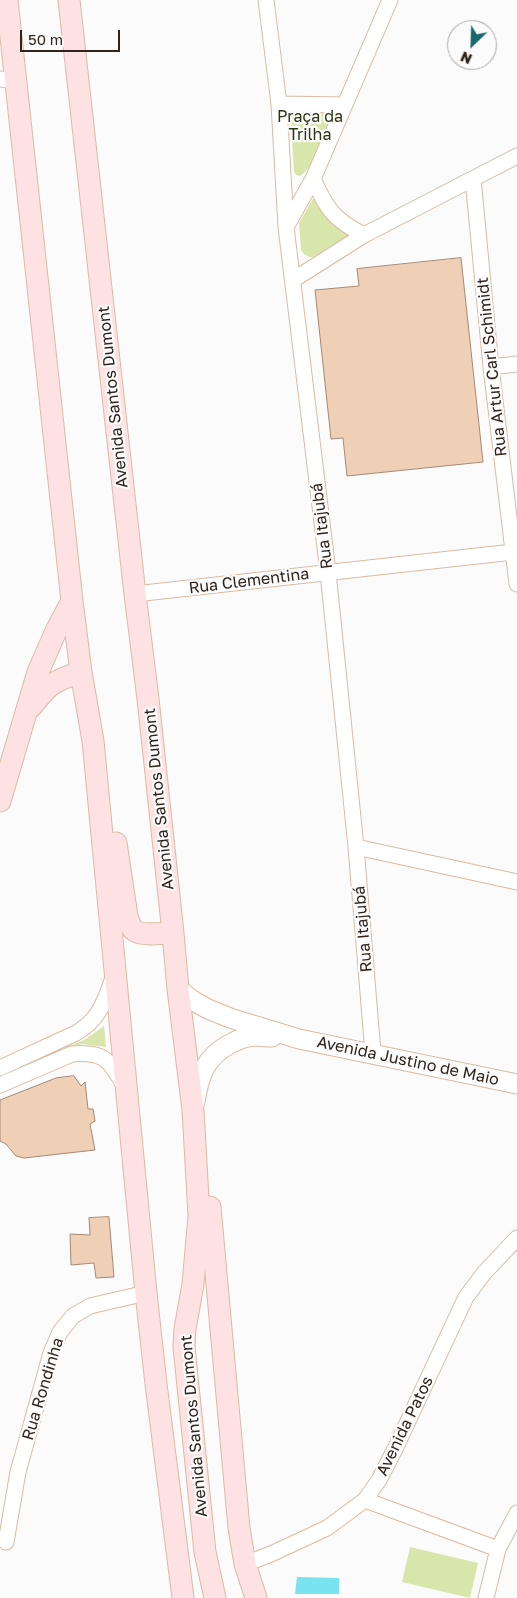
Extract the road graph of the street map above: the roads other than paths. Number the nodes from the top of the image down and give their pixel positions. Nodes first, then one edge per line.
1 (7, 0) edge
2 (69, 0) edge
3 (266, 0) edge
4 (390, 0) edge
5 (5, 30) edge
6 (8, 80) edge
7 (279, 104) junction
8 (344, 105) junction
9 (517, 156) edge
10 (313, 179) junction
11 (473, 179) junction
12 (286, 227) junction
13 (364, 235) junction
14 (293, 280) junction
15 (517, 364) edge
16 (491, 367) junction
17 (513, 552) junction
18 (328, 572) junction
19 (517, 584) edge
20 (135, 594) junction
21 (72, 601) junction
22 (81, 672) junction
23 (26, 713) junction
24 (92, 741) junction
25 (0, 802) edge
26 (356, 846) junction
27 (517, 882) edge
28 (173, 933) junction
29 (114, 974) junction
30 (178, 989) junction
31 (299, 1039) junction
32 (373, 1053) junction
33 (0, 1068) edge
34 (0, 1084) edge
35 (517, 1084) edge
36 (125, 1088) junction
37 (194, 1110) junction
38 (197, 1168) junction
39 (517, 1238) edge
40 (146, 1293) junction
41 (365, 1500) junction
42 (517, 1513) edge
43 (6, 1542) dead end
44 (498, 1549) junction
45 (245, 1564) junction
46 (183, 1598) edge
47 (215, 1598) edge
48 (256, 1598) edge
49 (486, 1598) edge

1 - 5 main road, Avenida Santos Dumont
2 - 20 main road, Avenida Santos Dumont
3 - 7 street, Rua Itajubá
4 - 8 street
5 - 6 main road, Avenida Santos Dumont
6 - 21 main road, Avenida Santos Dumont
7 - 8 street
7 - 12 street, Rua Itajubá
8 - 10 street
9 - 11 street
10 - 12 street
10 - 13 street
11 - 13 street
11 - 16 street, Rua Artur Carl Schimidt
12 - 14 street, Rua Itajubá
13 - 14 street
14 - 18 street, Rua Itajubá
15 - 16 street
16 - 17 street, Rua Artur Carl Schimidt
17 - 18 street, Rua Clementina
17 - 19 street, Rua Artur Carl Schimidt
18 - 20 street, Rua Clementina
18 - 26 street, Rua Itajubá
20 - 28 main road, Avenida Santos Dumont
21 - 22 main road, Avenida Santos Dumont
21 - 23 main road
22 - 23 main road
22 - 24 main road, Avenida Santos Dumont
23 - 25 main road
24 - 28 main road
24 - 29 main road, Avenida Santos Dumont
26 - 27 street
26 - 32 street, Rua Itajubá
28 - 30 main road, Avenida Santos Dumont
29 - 33 street
29 - 36 main road, Avenida Santos Dumont
30 - 31 street, Avenida Justino de Maio
30 - 37 main road, Avenida Santos Dumont
31 - 32 street, Avenida Justino de Maio
31 - 37 street, Avenida Justino de Maio
32 - 35 street, Avenida Justino de Maio
34 - 36 street
36 - 40 main road, Avenida Santos Dumont
37 - 38 main road, Avenida Santos Dumont
38 - 45 main road
38 - 47 main road, Avenida Santos Dumont
39 - 41 street, Avenida Patos
40 - 43 street, Rua Rondinha
40 - 46 main road, Avenida Santos Dumont
41 - 44 street
41 - 45 street, Avenida Patos
42 - 44 street
44 - 49 street
45 - 48 main road

